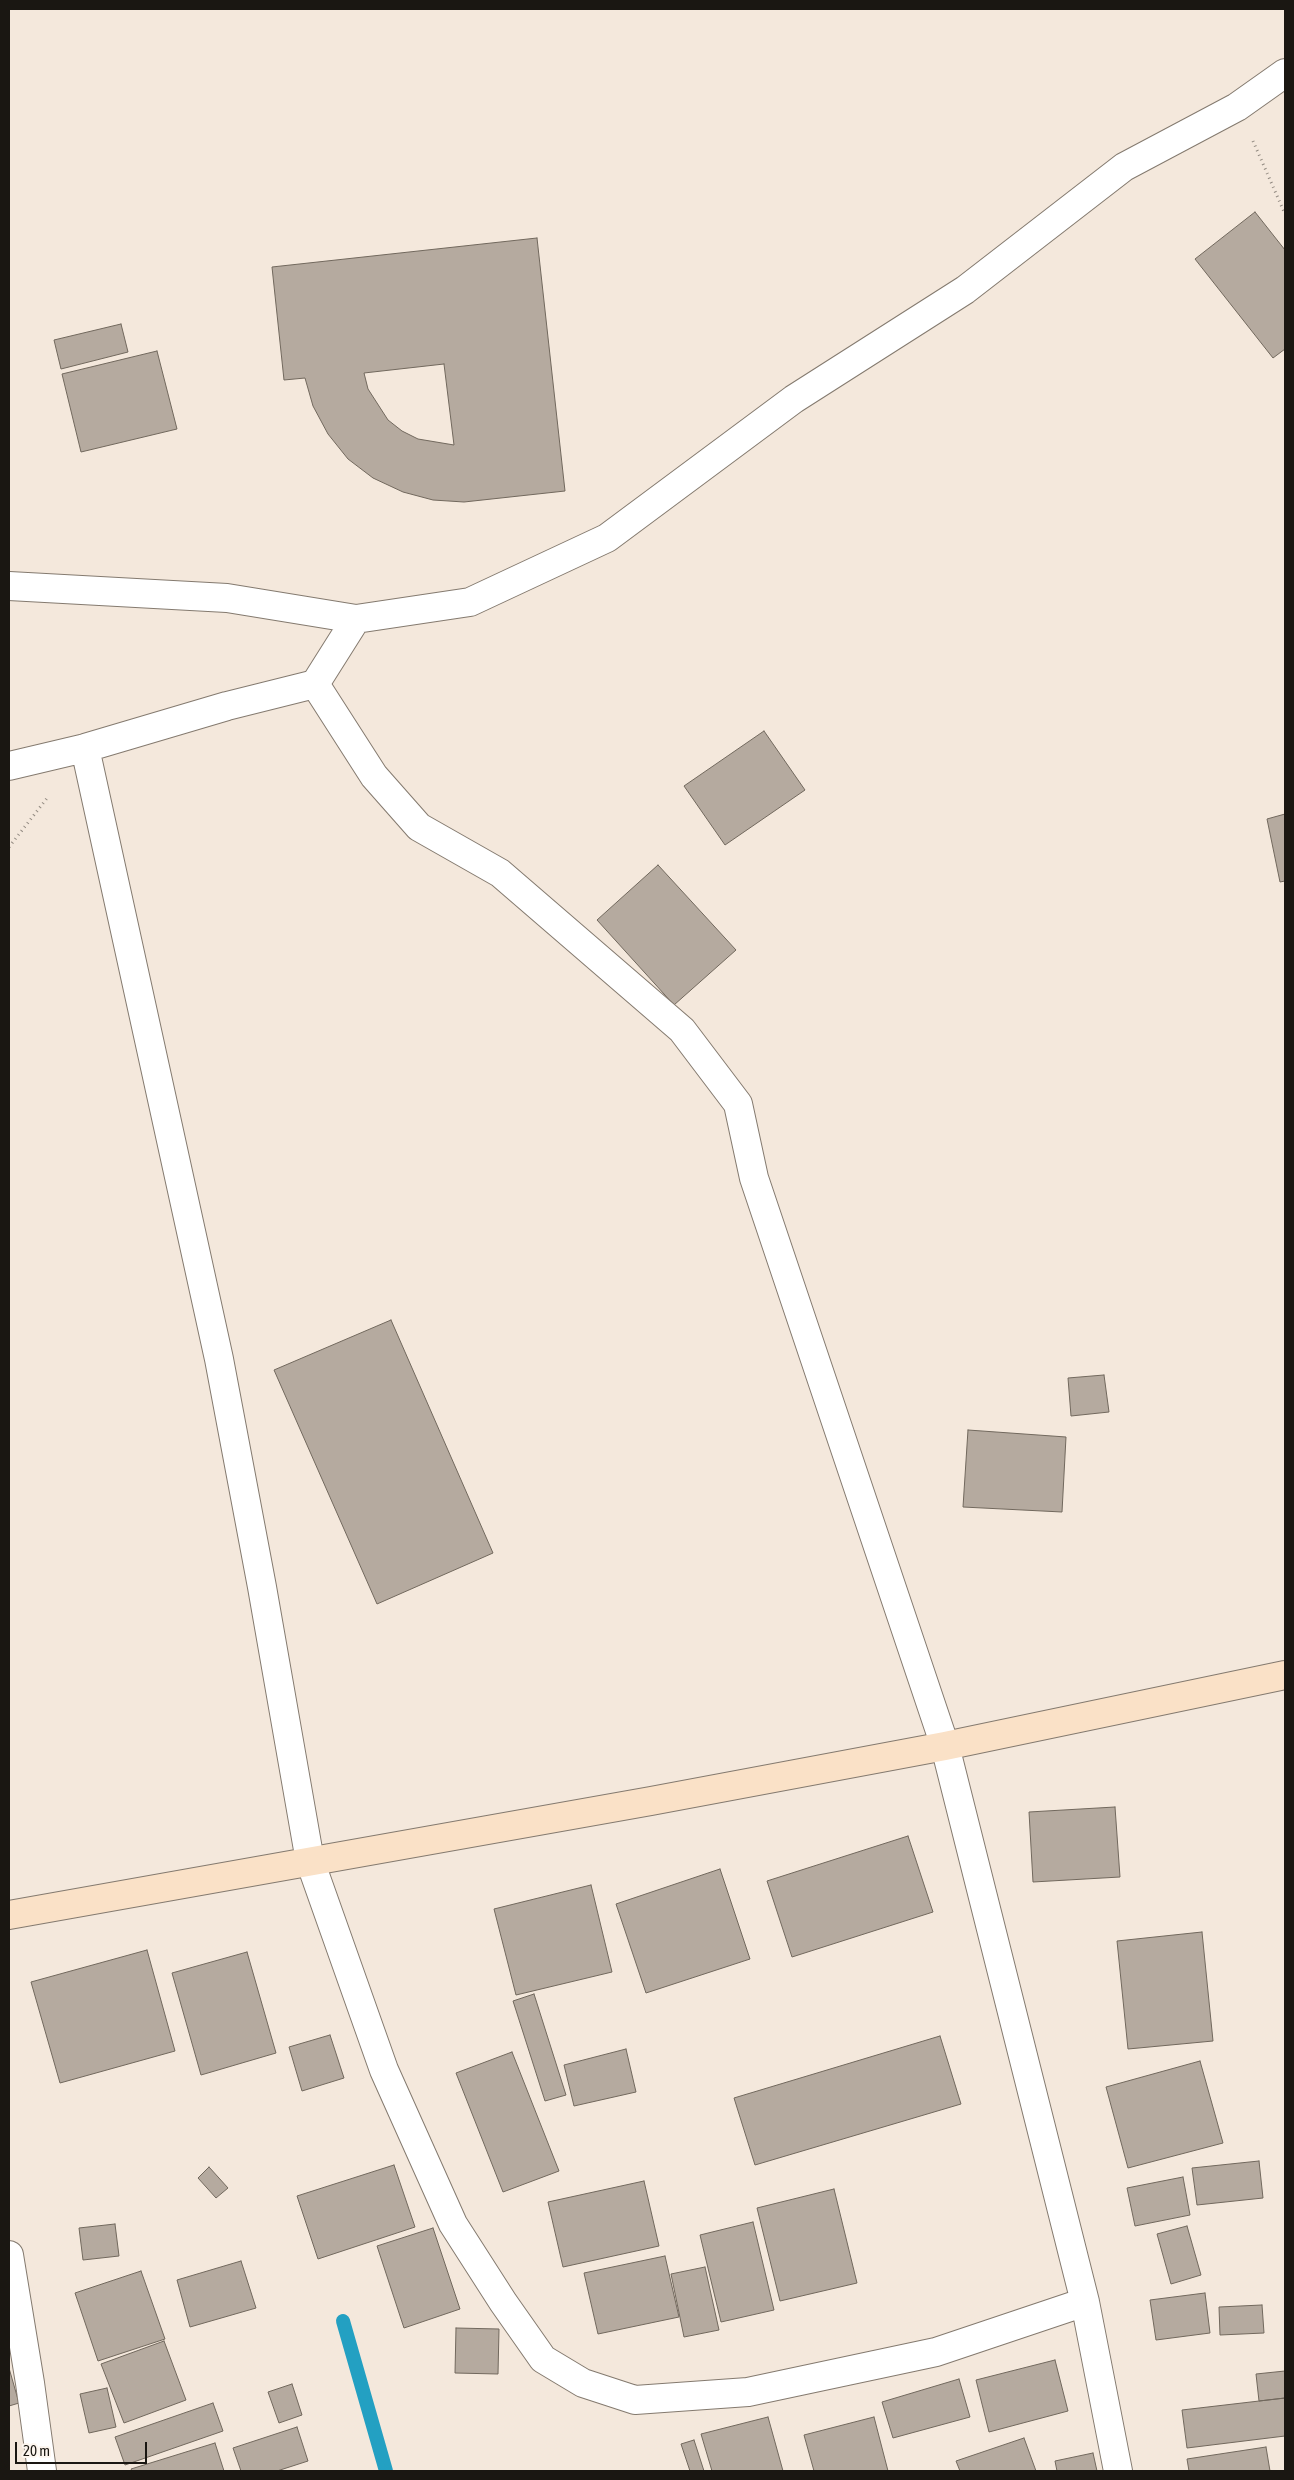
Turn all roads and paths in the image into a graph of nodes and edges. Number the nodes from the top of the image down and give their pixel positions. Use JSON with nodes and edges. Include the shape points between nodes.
{"nodes":[{"id":1,"x":1285,"y":73,"type":"edge"},
{"id":2,"x":1237,"y":106,"type":"junction"},
{"id":3,"x":1285,"y":214,"type":"edge"},
{"id":4,"x":9,"y":586,"type":"edge"},
{"id":5,"x":356,"y":619,"type":"junction"},
{"id":6,"x":315,"y":684,"type":"junction"},
{"id":7,"x":85,"y":748,"type":"junction"},
{"id":8,"x":9,"y":766,"type":"edge"},
{"id":9,"x":1285,"y":1675,"type":"edge"},
{"id":10,"x":945,"y":1746,"type":"junction"},
{"id":11,"x":310,"y":1861,"type":"junction"},
{"id":12,"x":9,"y":1915,"type":"edge"},
{"id":13,"x":9,"y":2254,"type":"edge"},
{"id":14,"x":1085,"y":2302,"type":"junction"},
{"id":15,"x":42,"y":2471,"type":"edge"},
{"id":16,"x":1118,"y":2471,"type":"edge"}],
"edges":[{"from":1,"to":2,"type":"street"},
{"from":2,"to":3,"type":"path"},
{"from":2,"to":5,"type":"street","via":[[1124,167],[965,290],[794,399],[607,538],[470,602]]},
{"from":4,"to":5,"type":"street","via":[[227,598]]},
{"from":5,"to":6,"type":"street"},
{"from":6,"to":7,"type":"street"},
{"from":6,"to":10,"type":"street","via":[[374,776],[419,826],[500,873],[682,1030],[738,1104],[754,1178]]},
{"from":7,"to":8,"type":"street"},
{"from":7,"to":11,"type":"street","via":[[219,1359]]},
{"from":9,"to":10,"type":"street"},
{"from":10,"to":11,"type":"street"},
{"from":10,"to":14,"type":"street"},
{"from":11,"to":12,"type":"street"},
{"from":11,"to":14,"type":"street","via":[[384,2070],[453,2224],[543,2359],[583,2383],[635,2400],[748,2392],[936,2352]]},
{"from":13,"to":15,"type":"street"},
{"from":14,"to":16,"type":"street"}]}
